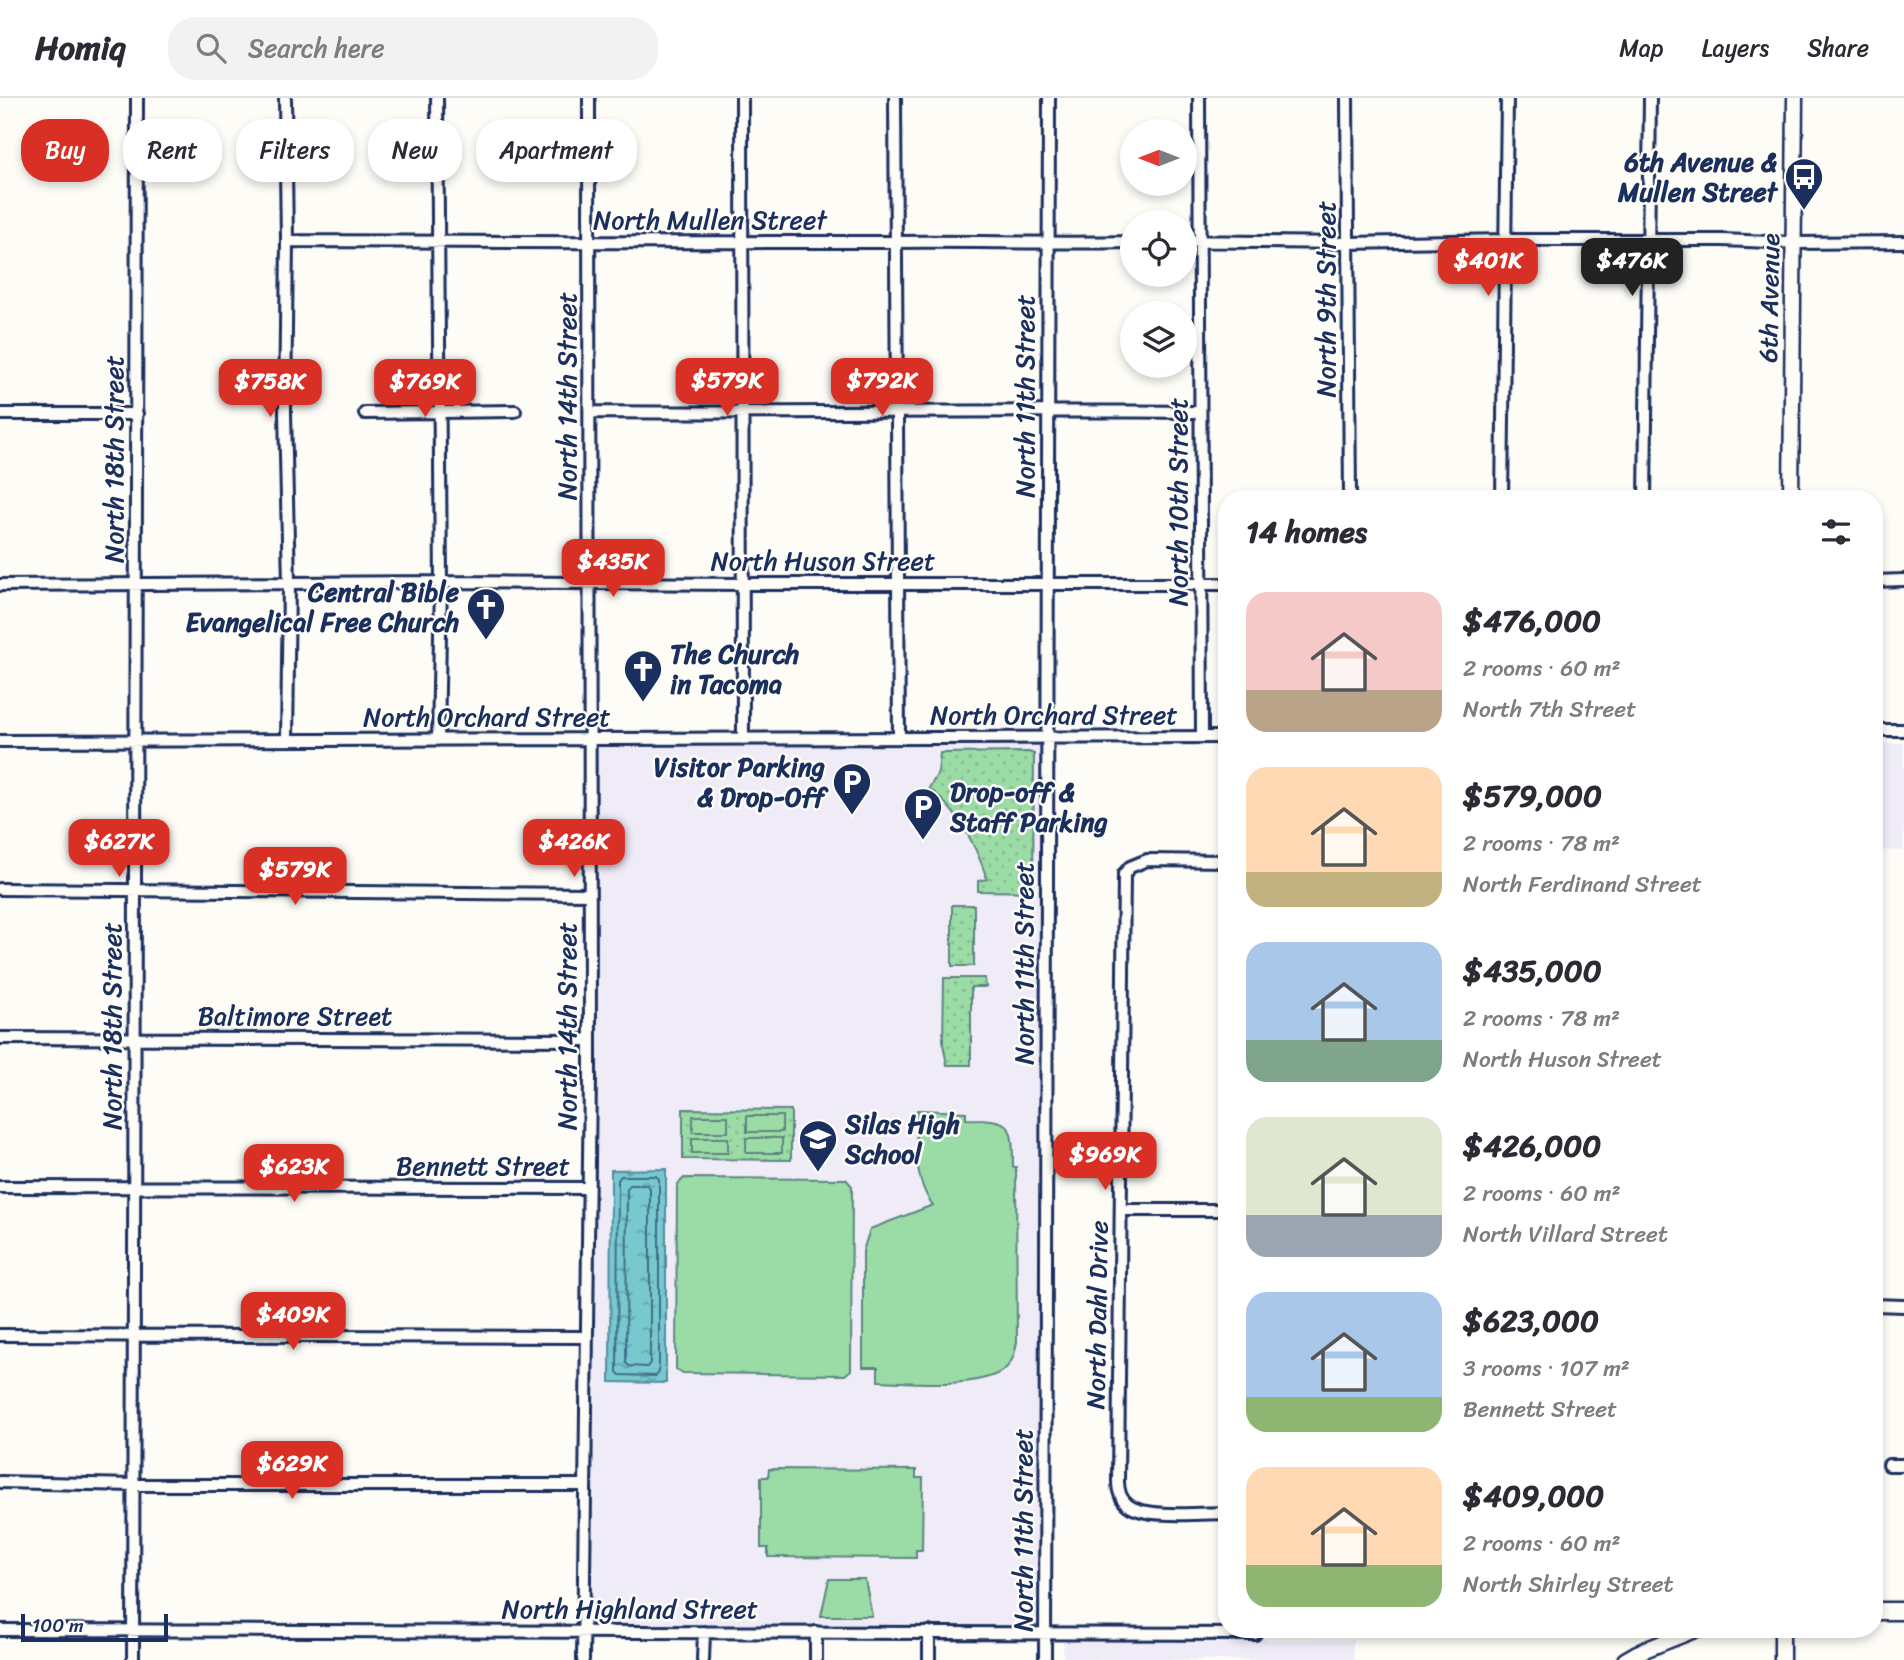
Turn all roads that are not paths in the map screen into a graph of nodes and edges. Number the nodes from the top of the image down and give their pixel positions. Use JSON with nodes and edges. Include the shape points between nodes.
{"nodes":[{"id":1,"x":137,"y":98,"type":"edge"},
{"id":2,"x":285,"y":98,"type":"edge"},
{"id":3,"x":437,"y":98,"type":"edge"},
{"id":4,"x":589,"y":98,"type":"edge"},
{"id":5,"x":742,"y":98,"type":"edge"},
{"id":6,"x":895,"y":98,"type":"edge"},
{"id":7,"x":1049,"y":98,"type":"edge"},
{"id":8,"x":1199,"y":98,"type":"edge"},
{"id":9,"x":1347,"y":98,"type":"edge"},
{"id":10,"x":1507,"y":98,"type":"edge"},
{"id":11,"x":1650,"y":98,"type":"edge"},
{"id":12,"x":1795,"y":98,"type":"edge"},
{"id":13,"x":1505,"y":240,"type":"junction"},
{"id":14,"x":1648,"y":240,"type":"junction"},
{"id":15,"x":287,"y":241,"type":"junction"},
{"id":16,"x":1200,"y":241,"type":"junction"},
{"id":17,"x":895,"y":242,"type":"junction"},
{"id":18,"x":1120,"y":242,"type":"edge"},
{"id":19,"x":1904,"y":242,"type":"edge"},
{"id":20,"x":438,"y":243,"type":"junction"},
{"id":21,"x":589,"y":243,"type":"junction"},
{"id":22,"x":742,"y":243,"type":"junction"},
{"id":23,"x":1348,"y":243,"type":"junction"},
{"id":24,"x":1794,"y":243,"type":"junction"},
{"id":25,"x":1047,"y":244,"type":"junction"},
{"id":26,"x":1048,"y":410,"type":"junction"},
{"id":27,"x":440,"y":411,"type":"junction"},
{"id":28,"x":515,"y":411,"type":"dead end"},
{"id":29,"x":898,"y":411,"type":"junction"},
{"id":30,"x":590,"y":412,"type":"junction"},
{"id":31,"x":1200,"y":412,"type":"junction"},
{"id":32,"x":285,"y":413,"type":"junction"},
{"id":33,"x":365,"y":413,"type":"dead end"},
{"id":34,"x":742,"y":413,"type":"junction"},
{"id":35,"x":0,"y":414,"type":"edge"},
{"id":36,"x":136,"y":414,"type":"junction"},
{"id":37,"x":272,"y":414,"type":"dead end"},
{"id":38,"x":1350,"y":490,"type":"edge"},
{"id":39,"x":1502,"y":490,"type":"edge"},
{"id":40,"x":1645,"y":490,"type":"edge"},
{"id":41,"x":1791,"y":490,"type":"edge"},
{"id":42,"x":1904,"y":580,"type":"edge"},
{"id":43,"x":1883,"y":581,"type":"edge"},
{"id":44,"x":441,"y":582,"type":"junction"},
{"id":45,"x":289,"y":583,"type":"junction"},
{"id":46,"x":591,"y":583,"type":"junction"},
{"id":47,"x":896,"y":583,"type":"junction"},
{"id":48,"x":1047,"y":583,"type":"junction"},
{"id":49,"x":743,"y":584,"type":"junction"},
{"id":50,"x":1200,"y":584,"type":"junction"},
{"id":51,"x":1218,"y":584,"type":"edge"},
{"id":52,"x":0,"y":585,"type":"edge"},
{"id":53,"x":136,"y":585,"type":"junction"},
{"id":54,"x":1883,"y":730,"type":"edge"},
{"id":55,"x":1904,"y":730,"type":"edge"},
{"id":56,"x":1202,"y":737,"type":"junction"},
{"id":57,"x":1218,"y":737,"type":"edge"},
{"id":58,"x":743,"y":738,"type":"junction"},
{"id":59,"x":898,"y":738,"type":"junction"},
{"id":60,"x":1048,"y":738,"type":"junction"},
{"id":61,"x":590,"y":739,"type":"junction"},
{"id":62,"x":136,"y":740,"type":"junction"},
{"id":63,"x":287,"y":740,"type":"junction"},
{"id":64,"x":438,"y":740,"type":"junction"},
{"id":65,"x":0,"y":741,"type":"edge"},
{"id":66,"x":1218,"y":861,"type":"edge"},
{"id":67,"x":135,"y":889,"type":"junction"},
{"id":68,"x":0,"y":890,"type":"edge"},
{"id":69,"x":590,"y":894,"type":"junction"},
{"id":70,"x":0,"y":1038,"type":"edge"},
{"id":71,"x":135,"y":1038,"type":"junction"},
{"id":72,"x":590,"y":1040,"type":"junction"},
{"id":73,"x":0,"y":1187,"type":"edge"},
{"id":74,"x":588,"y":1188,"type":"junction"},
{"id":75,"x":134,"y":1189,"type":"junction"},
{"id":76,"x":1121,"y":1210,"type":"junction"},
{"id":77,"x":1218,"y":1210,"type":"edge"},
{"id":78,"x":1883,"y":1306,"type":"edge"},
{"id":79,"x":1904,"y":1306,"type":"edge"},
{"id":80,"x":0,"y":1335,"type":"edge"},
{"id":81,"x":134,"y":1335,"type":"junction"},
{"id":82,"x":587,"y":1337,"type":"junction"},
{"id":83,"x":1889,"y":1465,"type":"dead end"},
{"id":84,"x":1904,"y":1465,"type":"edge"},
{"id":85,"x":0,"y":1482,"type":"edge"},
{"id":86,"x":134,"y":1485,"type":"junction"},
{"id":87,"x":584,"y":1485,"type":"junction"},
{"id":88,"x":1218,"y":1513,"type":"edge"},
{"id":89,"x":1883,"y":1611,"type":"edge"},
{"id":90,"x":1904,"y":1611,"type":"edge"},
{"id":91,"x":0,"y":1630,"type":"edge"},
{"id":92,"x":133,"y":1632,"type":"junction"},
{"id":93,"x":583,"y":1632,"type":"junction"},
{"id":94,"x":704,"y":1632,"type":"junction"},
{"id":95,"x":816,"y":1632,"type":"junction"},
{"id":96,"x":929,"y":1632,"type":"junction"},
{"id":97,"x":1046,"y":1632,"type":"junction"},
{"id":98,"x":1218,"y":1634,"type":"edge"},
{"id":99,"x":1674,"y":1638,"type":"edge"},
{"id":100,"x":1782,"y":1638,"type":"edge"},
{"id":101,"x":133,"y":1660,"type":"edge"},
{"id":102,"x":583,"y":1660,"type":"edge"},
{"id":103,"x":704,"y":1660,"type":"edge"},
{"id":104,"x":816,"y":1660,"type":"edge"},
{"id":105,"x":929,"y":1660,"type":"edge"},
{"id":106,"x":1045,"y":1660,"type":"edge"},
{"id":107,"x":1625,"y":1660,"type":"edge"},
{"id":108,"x":1782,"y":1660,"type":"edge"}],
"edges":[{"from":1,"to":36,"type":"street","name":"North 18th Street"},
{"from":2,"to":15,"type":"street"},
{"from":3,"to":20,"type":"street"},
{"from":4,"to":21,"type":"street","name":"North 14th Street"},
{"from":5,"to":22,"type":"street"},
{"from":6,"to":17,"type":"street"},
{"from":7,"to":25,"type":"street","name":"North 11th Street"},
{"from":8,"to":16,"type":"street","name":"North 10th Street"},
{"from":9,"to":23,"type":"street","name":"North 9th Street"},
{"from":10,"to":13,"type":"street"},
{"from":11,"to":14,"type":"street"},
{"from":12,"to":24,"type":"main road","name":"6th Avenue"},
{"from":13,"to":14,"type":"street"},
{"from":13,"to":23,"type":"street"},
{"from":13,"to":39,"type":"street"},
{"from":14,"to":24,"type":"street"},
{"from":14,"to":40,"type":"street"},
{"from":15,"to":20,"type":"street","name":"North Mullen Street"},
{"from":15,"to":32,"type":"street"},
{"from":16,"to":23,"type":"street"},
{"from":16,"to":31,"type":"street","name":"North 10th Street"},
{"from":17,"to":22,"type":"street","name":"North Mullen Street"},
{"from":17,"to":25,"type":"street","name":"North Mullen Street"},
{"from":17,"to":29,"type":"street"},
{"from":18,"to":25,"type":"street","name":"North Mullen Street"},
{"from":19,"to":24,"type":"street"},
{"from":20,"to":21,"type":"street","name":"North Mullen Street"},
{"from":20,"to":27,"type":"street"},
{"from":21,"to":22,"type":"street","name":"North Mullen Street"},
{"from":21,"to":30,"type":"street","name":"North 14th Street"},
{"from":22,"to":34,"type":"street"},
{"from":23,"to":38,"type":"street","name":"North 9th Street"},
{"from":24,"to":41,"type":"main road","name":"6th Avenue"},
{"from":25,"to":26,"type":"street","name":"North 11th Street"},
{"from":26,"to":29,"type":"street"},
{"from":26,"to":31,"type":"street"},
{"from":26,"to":48,"type":"street","name":"North 11th Street"},
{"from":27,"to":28,"type":"street"},
{"from":27,"to":33,"type":"street"},
{"from":27,"to":44,"type":"street"},
{"from":29,"to":34,"type":"street"},
{"from":29,"to":47,"type":"street"},
{"from":30,"to":34,"type":"street"},
{"from":30,"to":46,"type":"street","name":"North 14th Street"},
{"from":31,"to":50,"type":"street","name":"North 10th Street"},
{"from":32,"to":37,"type":"street"},
{"from":32,"to":45,"type":"street"},
{"from":34,"to":49,"type":"street"},
{"from":35,"to":36,"type":"street"},
{"from":36,"to":53,"type":"street","name":"North 18th Street"},
{"from":42,"to":43,"type":"street"},
{"from":44,"to":45,"type":"street","name":"North Huson Street"},
{"from":44,"to":46,"type":"street","name":"North Huson Street"},
{"from":44,"to":64,"type":"street"},
{"from":45,"to":53,"type":"street","name":"North Huson Street"},
{"from":45,"to":63,"type":"street"},
{"from":46,"to":49,"type":"street","name":"North Huson Street"},
{"from":46,"to":61,"type":"street","name":"North 14th Street"},
{"from":47,"to":48,"type":"street","name":"North Huson Street"},
{"from":47,"to":49,"type":"street","name":"North Huson Street"},
{"from":47,"to":59,"type":"street"},
{"from":48,"to":50,"type":"street","name":"North Huson Street"},
{"from":48,"to":60,"type":"street","name":"North 11th Street"},
{"from":49,"to":58,"type":"street"},
{"from":50,"to":51,"type":"street","name":"North Huson Street"},
{"from":50,"to":56,"type":"street","name":"North 10th Street"},
{"from":52,"to":53,"type":"street","name":"North Huson Street"},
{"from":53,"to":62,"type":"street","name":"North 18th Street"},
{"from":54,"to":55,"type":"street"},
{"from":56,"to":57,"type":"street","name":"North Orchard Street"},
{"from":56,"to":60,"type":"street","name":"North Orchard Street"},
{"from":58,"to":59,"type":"street","name":"North Orchard Street"},
{"from":58,"to":61,"type":"street","name":"North Orchard Street"},
{"from":59,"to":60,"type":"street","name":"North Orchard Street"},
{"from":60,"to":97,"type":"street","name":"North 11th Street"},
{"from":61,"to":64,"type":"street","name":"North Orchard Street"},
{"from":61,"to":69,"type":"street","name":"North 14th Street"},
{"from":62,"to":63,"type":"street","name":"North Orchard Street"},
{"from":62,"to":65,"type":"street","name":"North Orchard Street"},
{"from":62,"to":67,"type":"street","name":"North 18th Street"},
{"from":63,"to":64,"type":"street","name":"North Orchard Street"},
{"from":66,"to":76,"type":"street","name":"North Dahl Drive","via":[[1147,860],[1124,874]]},
{"from":67,"to":68,"type":"street"},
{"from":67,"to":69,"type":"street"},
{"from":67,"to":71,"type":"street","name":"North 18th Street"},
{"from":69,"to":72,"type":"street","name":"North 14th Street"},
{"from":70,"to":71,"type":"street","name":"Baltimore Street"},
{"from":71,"to":72,"type":"street","name":"Baltimore Street"},
{"from":71,"to":75,"type":"street","name":"North 18th Street"},
{"from":72,"to":74,"type":"street","name":"North 14th Street"},
{"from":73,"to":75,"type":"street","name":"Bennett Street"},
{"from":74,"to":75,"type":"street","name":"Bennett Street"},
{"from":74,"to":82,"type":"street","name":"North 14th Street"},
{"from":75,"to":81,"type":"street","name":"North 18th Street"},
{"from":76,"to":77,"type":"street"},
{"from":76,"to":88,"type":"street","name":"North Dahl Drive","via":[[1118,1490],[1126,1504],[1153,1513]]},
{"from":78,"to":79,"type":"street"},
{"from":80,"to":81,"type":"street"},
{"from":81,"to":82,"type":"street"},
{"from":81,"to":86,"type":"street","name":"North 18th Street"},
{"from":82,"to":87,"type":"street","name":"North 14th Street"},
{"from":83,"to":84,"type":"street"},
{"from":85,"to":86,"type":"street"},
{"from":86,"to":87,"type":"street"},
{"from":86,"to":92,"type":"street","name":"North 18th Street"},
{"from":87,"to":93,"type":"street","name":"North 14th Street"},
{"from":89,"to":90,"type":"highway"},
{"from":91,"to":92,"type":"street","name":"North Highland Street"},
{"from":92,"to":93,"type":"street","name":"North Highland Street"},
{"from":92,"to":101,"type":"street","name":"North 18th Street"},
{"from":93,"to":94,"type":"street","name":"North Highland Street"},
{"from":93,"to":102,"type":"street","name":"North 14th Street"},
{"from":94,"to":95,"type":"street","name":"North Highland Street"},
{"from":94,"to":103,"type":"street"},
{"from":95,"to":96,"type":"street","name":"North Highland Street"},
{"from":95,"to":104,"type":"street"},
{"from":96,"to":97,"type":"street","name":"North Highland Street"},
{"from":96,"to":105,"type":"street"},
{"from":97,"to":98,"type":"street","name":"North Highland Street"},
{"from":97,"to":106,"type":"street","name":"North 11th Street"},
{"from":99,"to":107,"type":"main road"},
{"from":100,"to":108,"type":"main road"}]}
